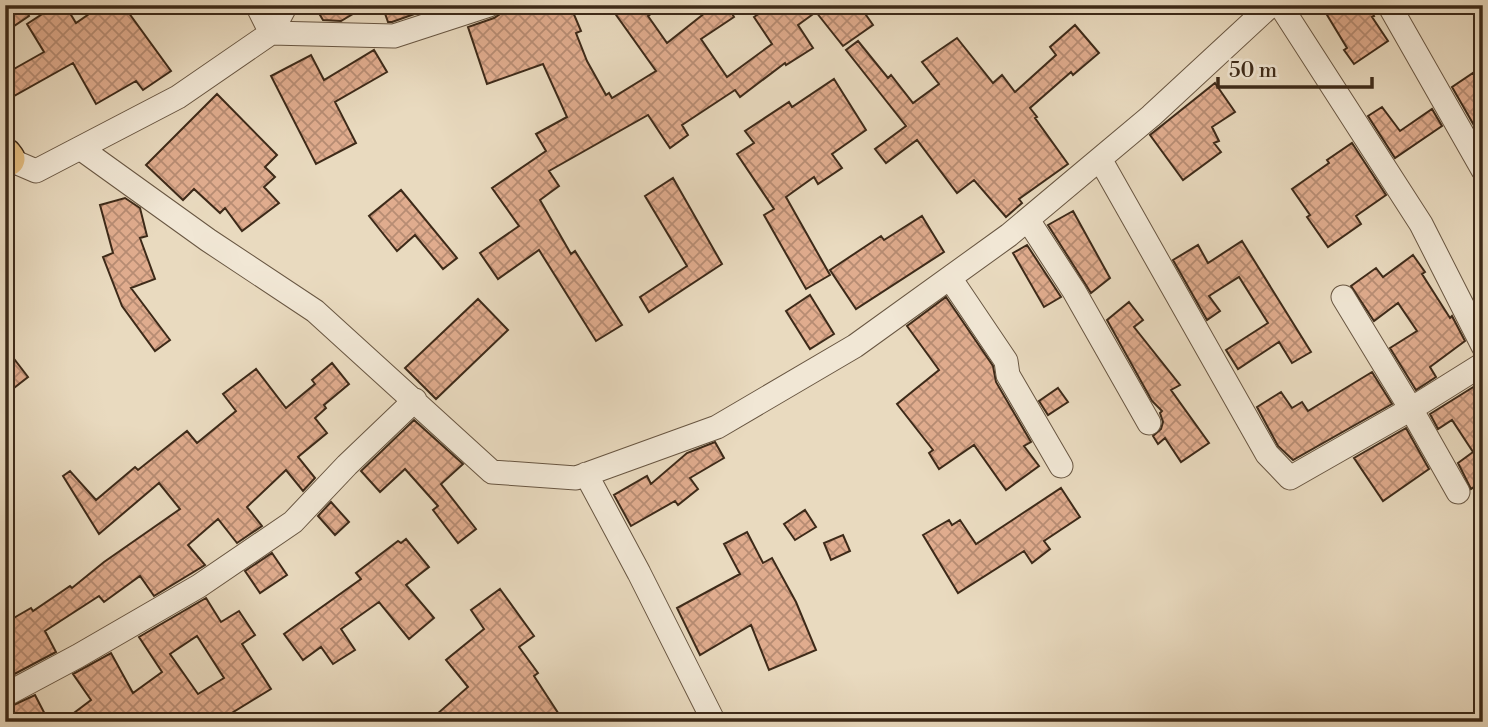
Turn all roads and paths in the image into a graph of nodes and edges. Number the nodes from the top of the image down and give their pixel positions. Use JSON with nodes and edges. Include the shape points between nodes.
{"nodes":[{"id":1,"x":257,"y":5,"type":"edge"},
{"id":2,"x":286,"y":5,"type":"edge"},
{"id":3,"x":489,"y":5,"type":"edge"},
{"id":4,"x":1271,"y":5,"type":"edge"},
{"id":5,"x":1280,"y":5,"type":"edge"},
{"id":6,"x":1389,"y":5,"type":"edge"},
{"id":7,"x":271,"y":33,"type":"junction"},
{"id":8,"x":80,"y":148,"type":"junction"},
{"id":9,"x":6,"y":158,"type":"edge"},
{"id":10,"x":1100,"y":159,"type":"junction"},
{"id":11,"x":1483,"y":170,"type":"edge"},
{"id":12,"x":1028,"y":220,"type":"junction"},
{"id":13,"x":950,"y":278,"type":"junction"},
{"id":14,"x":1343,"y":297,"type":"dead end"},
{"id":15,"x":1483,"y":346,"type":"edge"},
{"id":16,"x":1483,"y":364,"type":"edge"},
{"id":17,"x":415,"y":400,"type":"junction"},
{"id":18,"x":1411,"y":409,"type":"junction"},
{"id":19,"x":1149,"y":422,"type":"dead end"},
{"id":20,"x":1061,"y":466,"type":"dead end"},
{"id":21,"x":586,"y":474,"type":"junction"},
{"id":22,"x":1458,"y":492,"type":"dead end"},
{"id":23,"x":5,"y":695,"type":"edge"},
{"id":24,"x":715,"y":722,"type":"edge"}],
"edges":[{"from":1,"to":7,"type":"street"},
{"from":2,"to":7,"type":"street"},
{"from":3,"to":7,"type":"street","via":[[394,36]]},
{"from":4,"to":10,"type":"street"},
{"from":5,"to":15,"type":"street","via":[[1421,224]]},
{"from":6,"to":11,"type":"street"},
{"from":7,"to":8,"type":"street","via":[[178,97]]},
{"from":8,"to":9,"type":"street","via":[[36,171]]},
{"from":8,"to":17,"type":"street","via":[[315,311]]},
{"from":10,"to":12,"type":"street"},
{"from":10,"to":18,"type":"street","via":[[1267,454],[1290,478]]},
{"from":12,"to":13,"type":"street"},
{"from":12,"to":19,"type":"street"},
{"from":13,"to":20,"type":"street","via":[[1006,361],[1008,376]]},
{"from":13,"to":21,"type":"street","via":[[856,346],[717,428]]},
{"from":14,"to":18,"type":"street"},
{"from":16,"to":18,"type":"street"},
{"from":17,"to":21,"type":"street","via":[[492,472],[576,478]]},
{"from":17,"to":23,"type":"street","via":[[293,522],[199,586]]},
{"from":18,"to":22,"type":"street"},
{"from":21,"to":24,"type":"street"}]}
